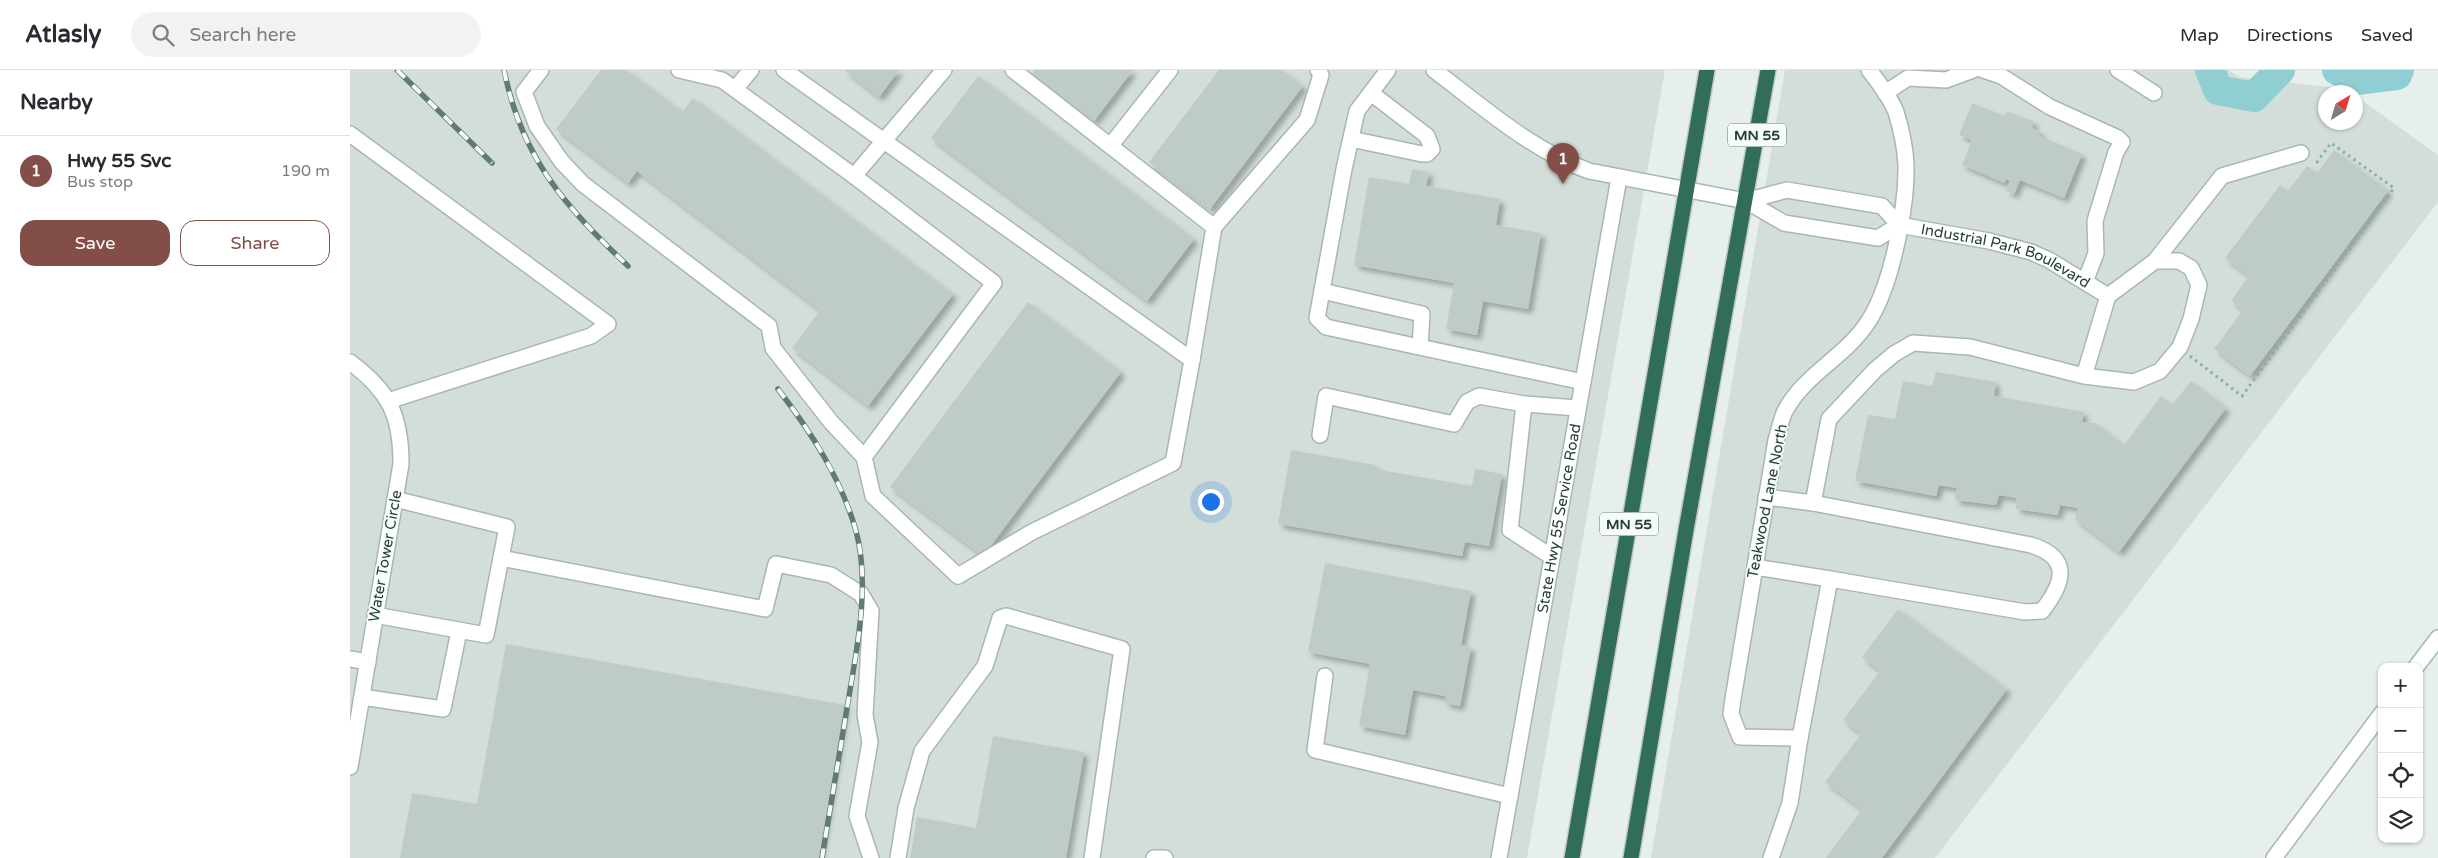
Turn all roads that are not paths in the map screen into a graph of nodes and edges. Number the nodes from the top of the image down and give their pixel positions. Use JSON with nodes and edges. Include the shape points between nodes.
{"nodes":[{"id":1,"x":541,"y":70,"type":"edge"},
{"id":2,"x":679,"y":70,"type":"edge"},
{"id":3,"x":751,"y":70,"type":"edge"},
{"id":4,"x":784,"y":70,"type":"edge"},
{"id":5,"x":944,"y":70,"type":"edge"},
{"id":6,"x":1013,"y":70,"type":"edge"},
{"id":7,"x":1170,"y":70,"type":"edge"},
{"id":8,"x":1318,"y":70,"type":"edge"},
{"id":9,"x":1388,"y":70,"type":"edge"},
{"id":10,"x":1434,"y":70,"type":"edge"},
{"id":11,"x":1707,"y":70,"type":"edge"},
{"id":12,"x":1768,"y":70,"type":"edge"},
{"id":13,"x":1869,"y":70,"type":"edge"},
{"id":14,"x":1973,"y":70,"type":"edge"},
{"id":15,"x":1983,"y":70,"type":"edge"},
{"id":16,"x":2118,"y":70,"type":"edge"},
{"id":17,"x":735,"y":89,"type":"junction"},
{"id":18,"x":1371,"y":93,"type":"junction"},
{"id":19,"x":1886,"y":93,"type":"junction"},
{"id":20,"x":2154,"y":93,"type":"dead end"},
{"id":21,"x":350,"y":134,"type":"edge"},
{"id":22,"x":1351,"y":139,"type":"junction"},
{"id":23,"x":884,"y":141,"type":"junction"},
{"id":24,"x":1111,"y":145,"type":"junction"},
{"id":25,"x":2301,"y":153,"type":"road end"},
{"id":26,"x":854,"y":176,"type":"junction"},
{"id":27,"x":1619,"y":178,"type":"junction"},
{"id":28,"x":1686,"y":190,"type":"junction"},
{"id":29,"x":1746,"y":201,"type":"junction"},
{"id":30,"x":1899,"y":225,"type":"junction"},
{"id":31,"x":1214,"y":227,"type":"junction"},
{"id":32,"x":2155,"y":261,"type":"junction"},
{"id":33,"x":2085,"y":282,"type":"junction"},
{"id":34,"x":1322,"y":291,"type":"junction"},
{"id":35,"x":2108,"y":296,"type":"junction"},
{"id":36,"x":1420,"y":347,"type":"junction"},
{"id":37,"x":1192,"y":360,"type":"junction"},
{"id":38,"x":350,"y":362,"type":"edge"},
{"id":39,"x":2084,"y":376,"type":"junction"},
{"id":40,"x":1583,"y":382,"type":"junction"},
{"id":41,"x":388,"y":401,"type":"junction"},
{"id":42,"x":1524,"y":404,"type":"junction"},
{"id":43,"x":1578,"y":408,"type":"junction"},
{"id":44,"x":1320,"y":435,"type":"dead end"},
{"id":45,"x":864,"y":458,"type":"junction"},
{"id":46,"x":1766,"y":497,"type":"junction"},
{"id":47,"x":395,"y":499,"type":"junction"},
{"id":48,"x":1813,"y":503,"type":"junction"},
{"id":49,"x":1552,"y":557,"type":"junction"},
{"id":50,"x":501,"y":558,"type":"junction"},
{"id":51,"x":1755,"y":567,"type":"junction"},
{"id":52,"x":1830,"y":579,"type":"junction"},
{"id":53,"x":375,"y":615,"type":"junction"},
{"id":54,"x":459,"y":631,"type":"junction"},
{"id":55,"x":2438,"y":638,"type":"edge"},
{"id":56,"x":350,"y":659,"type":"edge"},
{"id":57,"x":368,"y":662,"type":"junction"},
{"id":58,"x":2419,"y":663,"type":"edge"},
{"id":59,"x":1325,"y":676,"type":"dead end"},
{"id":60,"x":362,"y":697,"type":"junction"},
{"id":61,"x":2378,"y":718,"type":"edge"},
{"id":62,"x":1800,"y":738,"type":"junction"},
{"id":63,"x":352,"y":739,"type":"edge"},
{"id":64,"x":350,"y":767,"type":"edge"},
{"id":65,"x":1510,"y":796,"type":"junction"},
{"id":66,"x":870,"y":858,"type":"edge"},
{"id":67,"x":898,"y":858,"type":"edge"},
{"id":68,"x":1092,"y":858,"type":"edge"},
{"id":69,"x":1154,"y":858,"type":"edge"},
{"id":70,"x":1165,"y":858,"type":"edge"},
{"id":71,"x":1499,"y":858,"type":"edge"},
{"id":72,"x":1572,"y":858,"type":"edge"},
{"id":73,"x":1631,"y":858,"type":"edge"},
{"id":74,"x":1771,"y":858,"type":"edge"},
{"id":75,"x":2274,"y":858,"type":"edge"}],
"edges":[{"from":1,"to":45,"type":"street","via":[[524,92],[537,126],[562,162],[582,184],[768,326],[773,348]]},
{"from":2,"to":17,"type":"street","via":[[722,80]]},
{"from":3,"to":17,"type":"street"},
{"from":4,"to":23,"type":"street"},
{"from":5,"to":23,"type":"street"},
{"from":6,"to":24,"type":"street"},
{"from":7,"to":24,"type":"street"},
{"from":8,"to":31,"type":"street","via":[[1321,75],[1307,120]]},
{"from":9,"to":18,"type":"street"},
{"from":10,"to":27,"type":"street","name":"Industrial Park Boulevard","via":[[1551,154],[1589,171]]},
{"from":11,"to":28,"type":"highway","number":"MN 55"},
{"from":12,"to":29,"type":"highway","number":"MN 55"},
{"from":13,"to":19,"type":"street","name":"Teakwood Lane North"},
{"from":14,"to":19,"type":"street","via":[[1946,80],[1908,78]]},
{"from":15,"to":33,"type":"street","via":[[2001,76],[2050,107],[2122,142],[2095,222],[2096,252]]},
{"from":16,"to":20,"type":"street"},
{"from":17,"to":26,"type":"street"},
{"from":18,"to":22,"type":"street","via":[[1357,111]]},
{"from":18,"to":22,"type":"street","via":[[1427,136],[1432,148],[1422,154]]},
{"from":19,"to":30,"type":"street","name":"Teakwood Lane North","via":[[1895,110],[1905,158]]},
{"from":21,"to":41,"type":"street","via":[[608,324],[591,336]]},
{"from":22,"to":34,"type":"street"},
{"from":23,"to":26,"type":"street"},
{"from":23,"to":37,"type":"street"},
{"from":24,"to":31,"type":"street"},
{"from":25,"to":32,"type":"street","via":[[2222,176]]},
{"from":26,"to":45,"type":"street","via":[[994,283]]},
{"from":27,"to":28,"type":"street","name":"Industrial Park Boulevard"},
{"from":27,"to":40,"type":"street","name":"State Hwy 55 Service Road"},
{"from":28,"to":29,"type":"street","name":"Industrial Park Boulevard"},
{"from":28,"to":72,"type":"highway","number":"MN 55"},
{"from":29,"to":30,"type":"street","name":"Industrial Park Boulevard","via":[[1784,223],[1878,238]]},
{"from":29,"to":30,"type":"street","name":"Industrial Park Boulevard","via":[[1787,190],[1882,206]]},
{"from":29,"to":73,"type":"highway","number":"MN 55"},
{"from":30,"to":33,"type":"street","name":"Industrial Park Boulevard","via":[[1990,241],[2031,252]]},
{"from":30,"to":46,"type":"street","name":"Teakwood Lane North","via":[[1881,298],[1866,324],[1848,349],[1802,387],[1785,412],[1776,440]]},
{"from":31,"to":37,"type":"street"},
{"from":32,"to":35,"type":"street"},
{"from":32,"to":39,"type":"street","via":[[2179,261],[2191,268],[2199,285],[2180,347],[2160,371],[2134,382]]},
{"from":33,"to":35,"type":"street","name":"Industrial Park Boulevard"},
{"from":34,"to":36,"type":"street","via":[[1422,314]]},
{"from":34,"to":36,"type":"street","via":[[1317,318],[1326,327]]},
{"from":35,"to":39,"type":"street"},
{"from":36,"to":40,"type":"street"},
{"from":37,"to":45,"type":"street","via":[[1173,463],[1032,532],[958,576],[873,496]]},
{"from":38,"to":41,"type":"street","name":"Water Tower Circle","via":[[382,390]]},
{"from":39,"to":48,"type":"street","via":[[1970,346],[1912,343],[1875,370],[1829,419]]},
{"from":40,"to":43,"type":"street","name":"State Hwy 55 Service Road"},
{"from":41,"to":47,"type":"street","name":"Water Tower Circle","via":[[395,413],[401,437],[401,464]]},
{"from":42,"to":43,"type":"street"},
{"from":42,"to":44,"type":"street","via":[[1479,396],[1467,402],[1454,424],[1326,396]]},
{"from":42,"to":49,"type":"street","via":[[1510,530]]},
{"from":43,"to":49,"type":"street","name":"State Hwy 55 Service Road"},
{"from":46,"to":48,"type":"street"},
{"from":46,"to":51,"type":"street","name":"Teakwood Lane North"},
{"from":47,"to":50,"type":"street","via":[[507,528]]},
{"from":47,"to":53,"type":"street","name":"Water Tower Circle"},
{"from":48,"to":52,"type":"street","via":[[2031,545],[2047,550],[2059,562],[2061,579],[2042,612],[2025,612]]},
{"from":49,"to":65,"type":"street","name":"State Hwy 55 Service Road"},
{"from":50,"to":54,"type":"street","via":[[486,636]]},
{"from":50,"to":66,"type":"street","via":[[765,609],[776,564],[831,575],[861,594],[871,611],[865,715],[870,742],[857,816]]},
{"from":51,"to":52,"type":"street"},
{"from":51,"to":62,"type":"street","name":"Teakwood Lane North","via":[[1731,714],[1740,737]]},
{"from":52,"to":62,"type":"street"},
{"from":53,"to":54,"type":"street"},
{"from":53,"to":57,"type":"street","name":"Water Tower Circle"},
{"from":54,"to":60,"type":"street","via":[[443,709]]},
{"from":55,"to":58,"type":"street"},
{"from":56,"to":57,"type":"street"},
{"from":57,"to":60,"type":"street","name":"Water Tower Circle"},
{"from":59,"to":65,"type":"street","via":[[1315,750]]},
{"from":60,"to":63,"type":"street","name":"Water Tower Circle"},
{"from":61,"to":75,"type":"street"},
{"from":62,"to":74,"type":"street","via":[[1790,803]]},
{"from":63,"to":64,"type":"street","name":"Water Tower Circle"},
{"from":65,"to":71,"type":"street","name":"State Hwy 55 Service Road"},
{"from":67,"to":68,"type":"street","via":[[906,808],[922,751],[985,666],[1000,618],[1006,616],[1122,649]]},
{"from":69,"to":70,"type":"street"}]}
